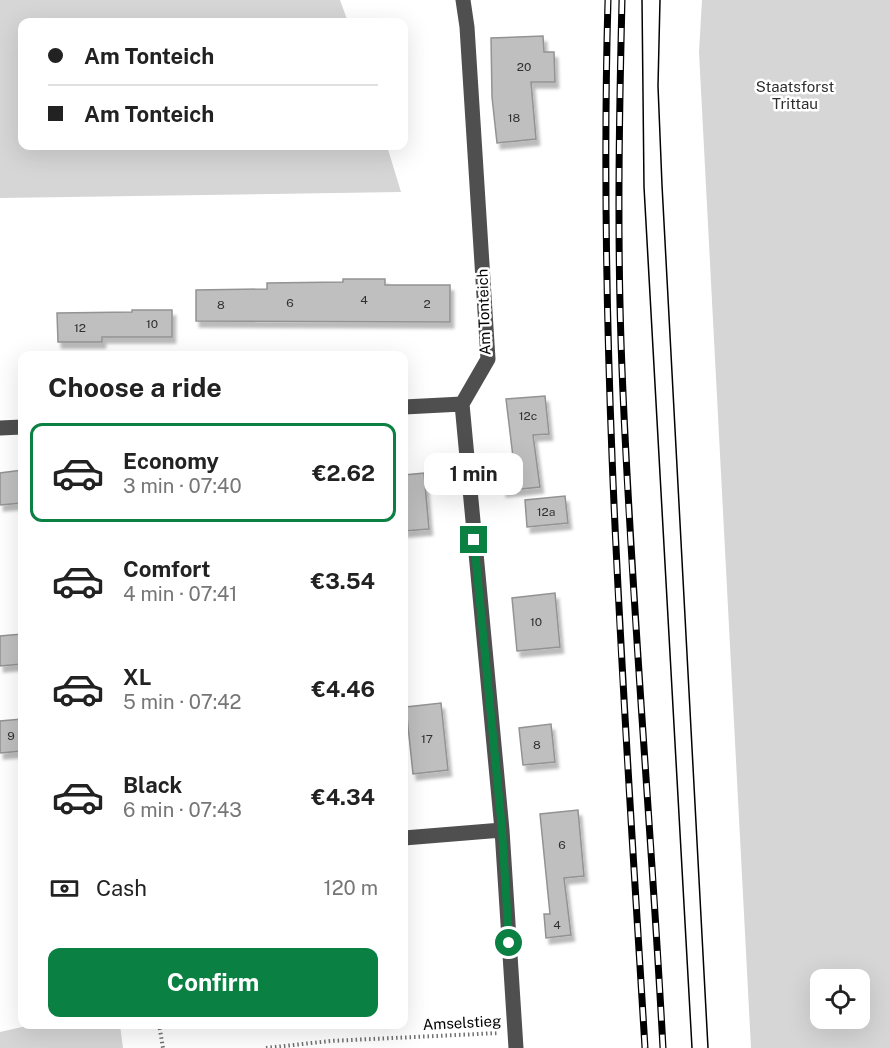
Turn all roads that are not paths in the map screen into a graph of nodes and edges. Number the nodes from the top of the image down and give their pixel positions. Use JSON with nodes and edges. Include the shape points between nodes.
{"nodes":[{"id":1,"x":463,"y":0,"type":"edge"},
{"id":2,"x":462,"y":404,"type":"junction"},
{"id":3,"x":408,"y":407,"type":"edge"},
{"id":4,"x":18,"y":427,"type":"edge"},
{"id":5,"x":0,"y":428,"type":"edge"},
{"id":6,"x":502,"y":830,"type":"junction"},
{"id":7,"x":408,"y":838,"type":"edge"},
{"id":8,"x":516,"y":1040,"type":"edge"}],
"edges":[{"from":1,"to":2,"type":"street","name":"Am Tonteich","via":[[488,359]]},
{"from":2,"to":3,"type":"street"},
{"from":2,"to":6,"type":"street"},
{"from":4,"to":5,"type":"street"},
{"from":6,"to":7,"type":"street"},
{"from":6,"to":8,"type":"street"}]}
